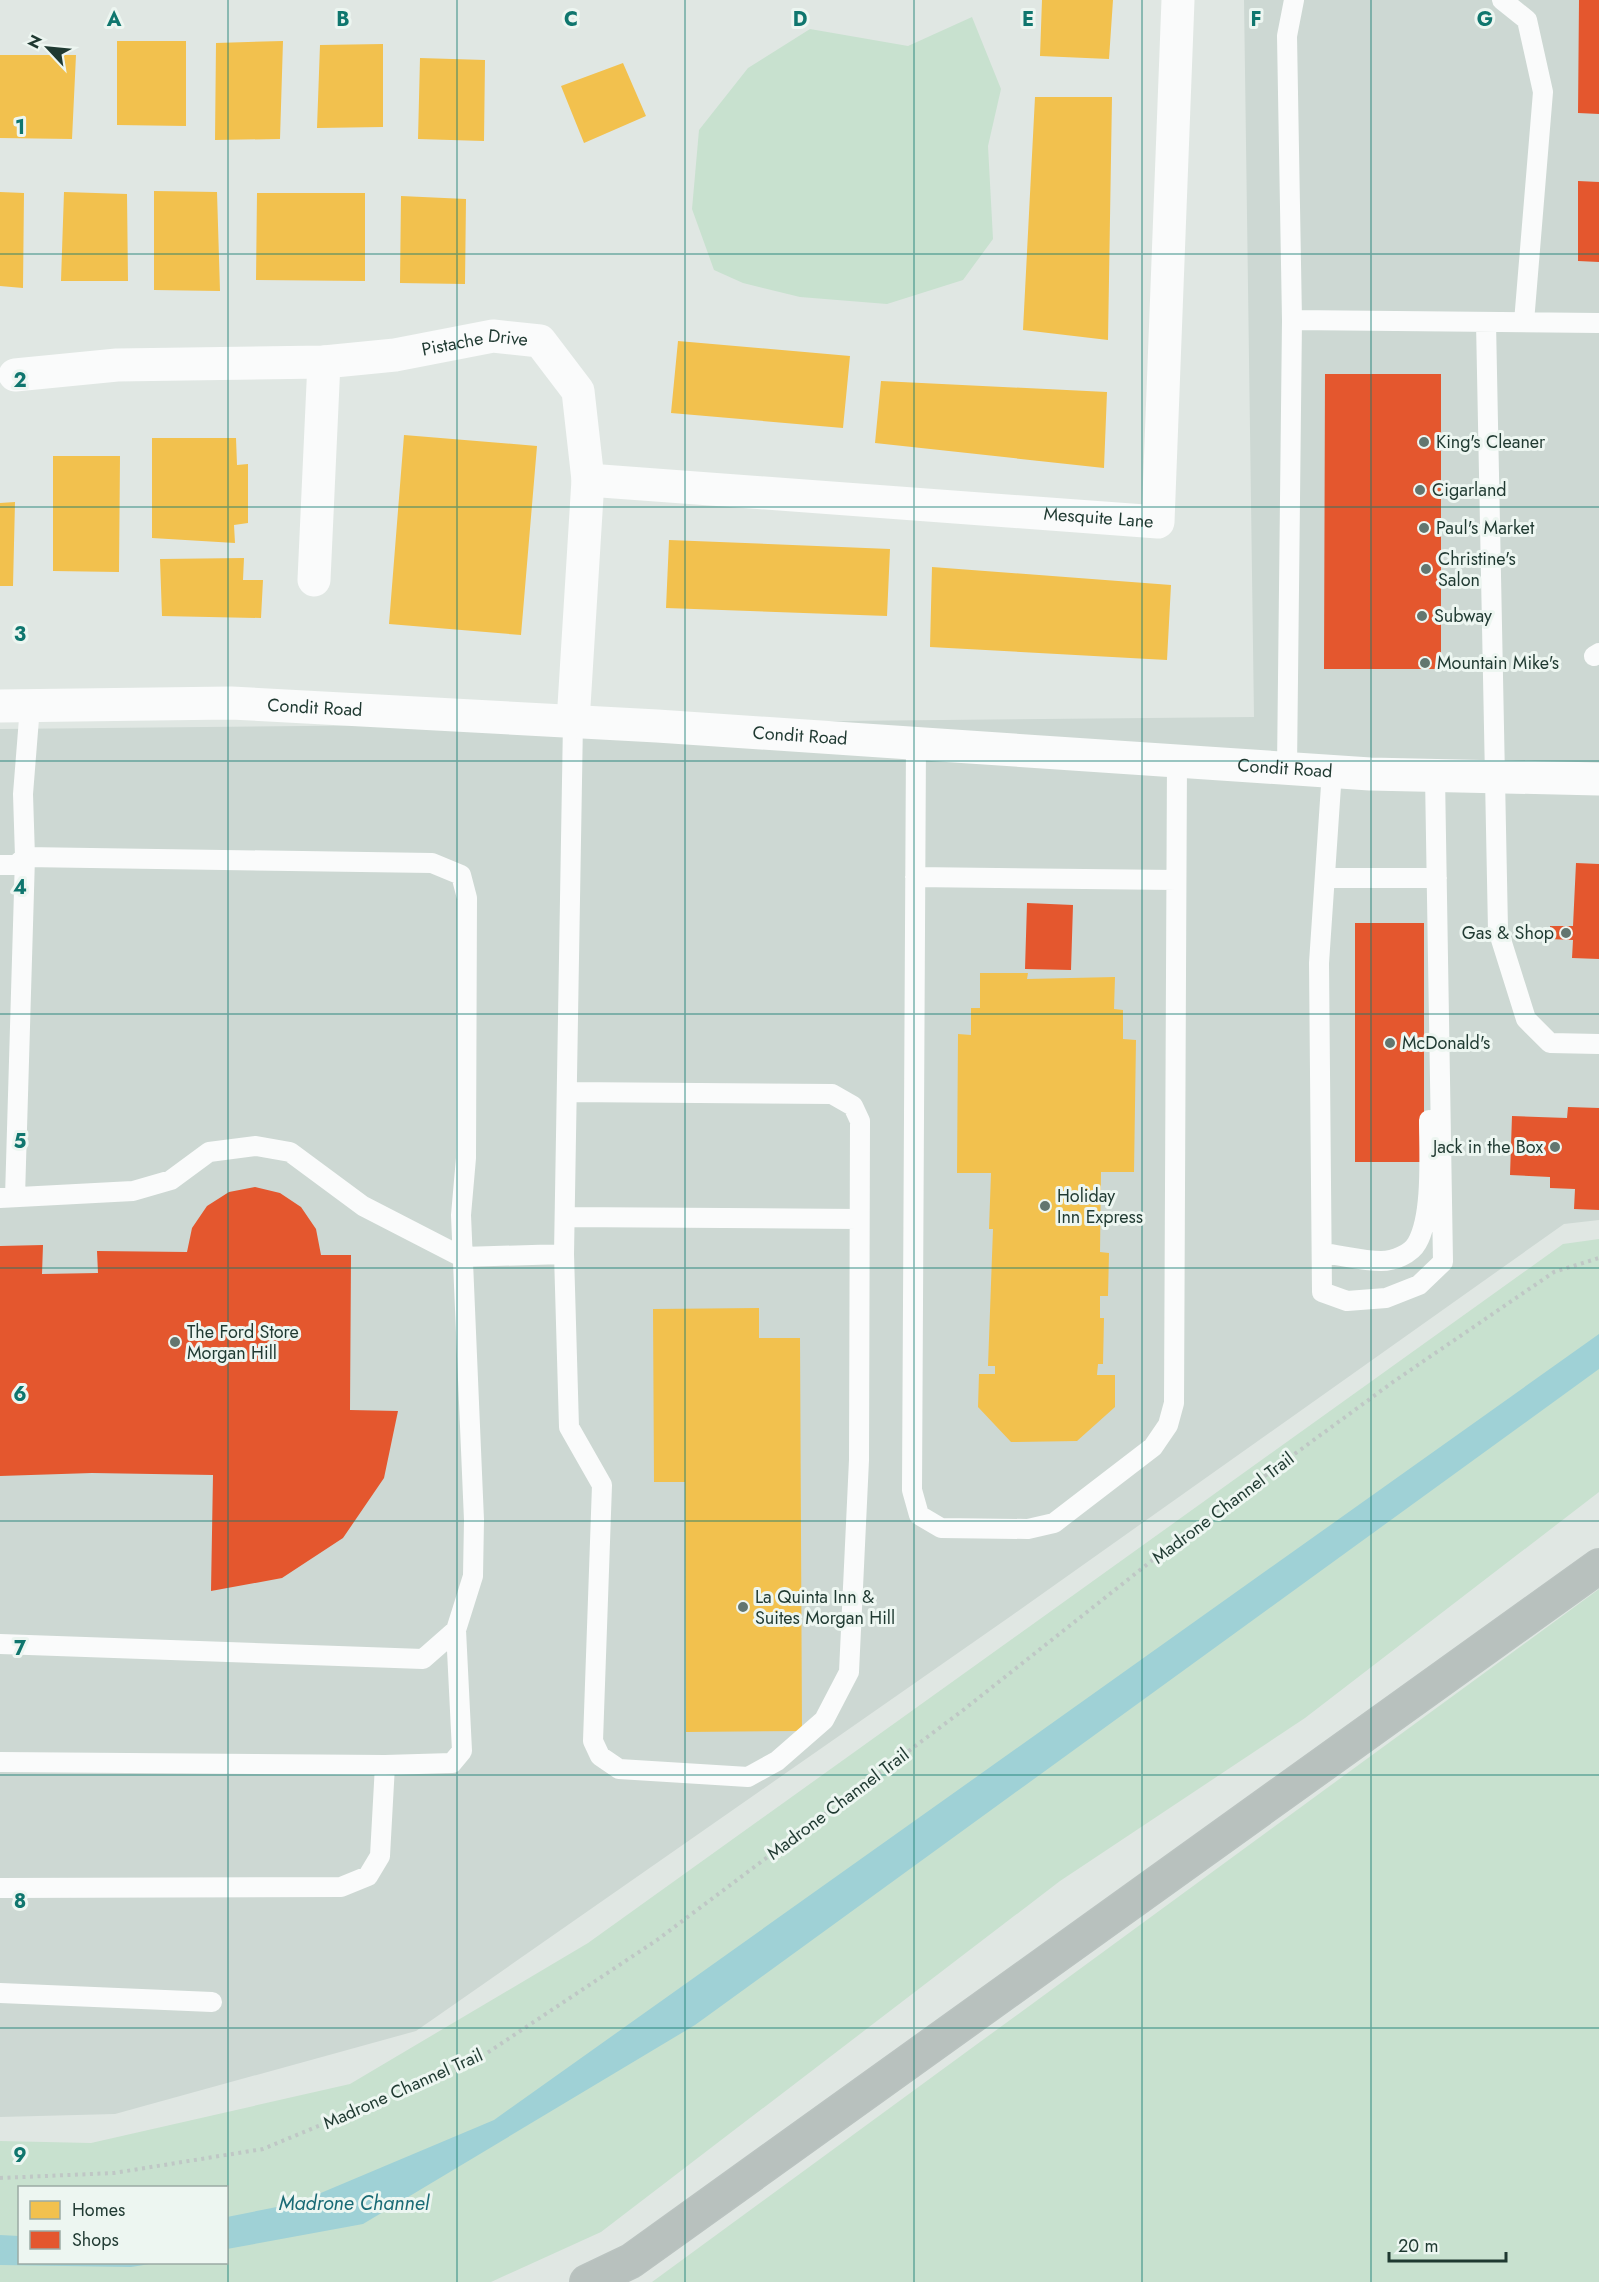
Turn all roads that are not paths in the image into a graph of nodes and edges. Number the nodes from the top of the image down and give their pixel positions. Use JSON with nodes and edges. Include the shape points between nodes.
{"nodes":[{"id":1,"x":1178,"y":0,"type":"edge"},
{"id":2,"x":1294,"y":0,"type":"edge"},
{"id":3,"x":1502,"y":0,"type":"edge"},
{"id":4,"x":1292,"y":320,"type":"junction"},
{"id":5,"x":1486,"y":322,"type":"junction"},
{"id":6,"x":1524,"y":322,"type":"junction"},
{"id":7,"x":1599,"y":323,"type":"edge"},
{"id":8,"x":324,"y":362,"type":"junction"},
{"id":9,"x":15,"y":375,"type":"dead end"},
{"id":10,"x":588,"y":480,"type":"junction"},
{"id":11,"x":314,"y":580,"type":"dead end"},
{"id":12,"x":15,"y":706,"type":"edge"},
{"id":13,"x":573,"y":722,"type":"junction"},
{"id":14,"x":916,"y":743,"type":"junction"},
{"id":15,"x":1177,"y":761,"type":"junction"},
{"id":16,"x":1287,"y":768,"type":"junction"},
{"id":17,"x":1332,"y":771,"type":"junction"},
{"id":18,"x":1435,"y":776,"type":"junction"},
{"id":19,"x":1495,"y":778,"type":"junction"},
{"id":20,"x":1599,"y":779,"type":"edge"},
{"id":21,"x":25,"y":857,"type":"junction"},
{"id":22,"x":0,"y":865,"type":"edge"},
{"id":23,"x":915,"y":877,"type":"junction"},
{"id":24,"x":1325,"y":878,"type":"junction"},
{"id":25,"x":1437,"y":878,"type":"junction"},
{"id":26,"x":1176,"y":880,"type":"junction"},
{"id":27,"x":1440,"y":998,"type":"junction"},
{"id":28,"x":1599,"y":1044,"type":"edge"},
{"id":29,"x":567,"y":1092,"type":"junction"},
{"id":30,"x":8,"y":1197,"type":"edge"},
{"id":31,"x":565,"y":1217,"type":"junction"},
{"id":32,"x":860,"y":1219,"type":"junction"},
{"id":33,"x":1322,"y":1253,"type":"junction"},
{"id":34,"x":564,"y":1254,"type":"junction"},
{"id":35,"x":462,"y":1257,"type":"junction"},
{"id":36,"x":1599,"y":1566,"type":"edge"},
{"id":37,"x":456,"y":1630,"type":"junction"},
{"id":38,"x":0,"y":1644,"type":"edge"},
{"id":39,"x":0,"y":1762,"type":"edge"},
{"id":40,"x":385,"y":1765,"type":"junction"},
{"id":41,"x":0,"y":1888,"type":"edge"},
{"id":42,"x":0,"y":1993,"type":"edge"},
{"id":43,"x":212,"y":2002,"type":"dead end"},
{"id":44,"x":587,"y":2282,"type":"edge"}],
"edges":[{"from":1,"to":10,"type":"street","name":"Mesquite Lane","via":[[1158,522]]},
{"from":2,"to":4,"type":"lane","via":[[1287,36]]},
{"from":3,"to":6,"type":"lane","via":[[1527,21],[1543,92]]},
{"from":4,"to":5,"type":"lane"},
{"from":4,"to":16,"type":"lane"},
{"from":5,"to":6,"type":"lane"},
{"from":5,"to":19,"type":"lane"},
{"from":6,"to":7,"type":"lane"},
{"from":8,"to":9,"type":"street","name":"Pistache Drive","via":[[117,365]]},
{"from":8,"to":10,"type":"street","name":"Pistache Drive","via":[[394,355],[493,336],[540,341],[579,391]]},
{"from":8,"to":11,"type":"street"},
{"from":10,"to":13,"type":"street","name":"Pistache Drive"},
{"from":12,"to":13,"type":"street","name":"Condit Road","via":[[231,703]]},
{"from":12,"to":21,"type":"lane"},
{"from":13,"to":14,"type":"street","name":"Condit Road"},
{"from":13,"to":29,"type":"lane"},
{"from":14,"to":15,"type":"street","name":"Condit Road"},
{"from":14,"to":23,"type":"lane"},
{"from":15,"to":16,"type":"street","name":"Condit Road"},
{"from":15,"to":26,"type":"lane"},
{"from":16,"to":17,"type":"street","name":"Condit Road"},
{"from":17,"to":18,"type":"street","name":"Condit Road"},
{"from":17,"to":24,"type":"lane"},
{"from":18,"to":19,"type":"street","name":"Condit Road"},
{"from":18,"to":25,"type":"lane"},
{"from":19,"to":20,"type":"street","name":"Condit Road"},
{"from":19,"to":28,"type":"lane","via":[[1498,930],[1526,1019],[1550,1043]]},
{"from":21,"to":22,"type":"lane","via":[[16,865]]},
{"from":21,"to":30,"type":"lane"},
{"from":21,"to":35,"type":"lane","via":[[432,863],[461,874],[467,898]]},
{"from":23,"to":26,"type":"lane"},
{"from":23,"to":26,"type":"lane","via":[[912,1490],[919,1515],[941,1528],[1028,1529],[1053,1522],[1153,1448],[1168,1425],[1174,1403]]},
{"from":24,"to":25,"type":"lane"},
{"from":24,"to":33,"type":"lane","via":[[1319,963]]},
{"from":25,"to":27,"type":"lane"},
{"from":27,"to":33,"type":"lane","via":[[1431,1019],[1428,1186],[1423,1225],[1416,1244],[1401,1257],[1382,1261]]},
{"from":27,"to":33,"type":"lane","via":[[1443,1262],[1411,1288],[1386,1298],[1347,1302],[1322,1292]]},
{"from":29,"to":31,"type":"lane"},
{"from":29,"to":32,"type":"lane","via":[[832,1094],[853,1106],[860,1121]]},
{"from":30,"to":35,"type":"lane","via":[[133,1191],[171,1180],[209,1152],[256,1146],[290,1152],[363,1206]]},
{"from":31,"to":32,"type":"lane"},
{"from":31,"to":34,"type":"lane"},
{"from":32,"to":34,"type":"lane","via":[[859,1460],[849,1672],[824,1720],[777,1761],[748,1777],[619,1769],[600,1756],[593,1741],[602,1485],[568,1427]]},
{"from":34,"to":35,"type":"lane"},
{"from":35,"to":37,"type":"lane","via":[[474,1520],[473,1576]]},
{"from":36,"to":44,"type":"highway","via":[[631,2261]]},
{"from":37,"to":38,"type":"lane","via":[[423,1659]]},
{"from":37,"to":40,"type":"lane","via":[[462,1751],[452,1763]]},
{"from":39,"to":40,"type":"lane"},
{"from":40,"to":41,"type":"lane","via":[[380,1856],[368,1876],[341,1887]]},
{"from":42,"to":43,"type":"lane"}]}
